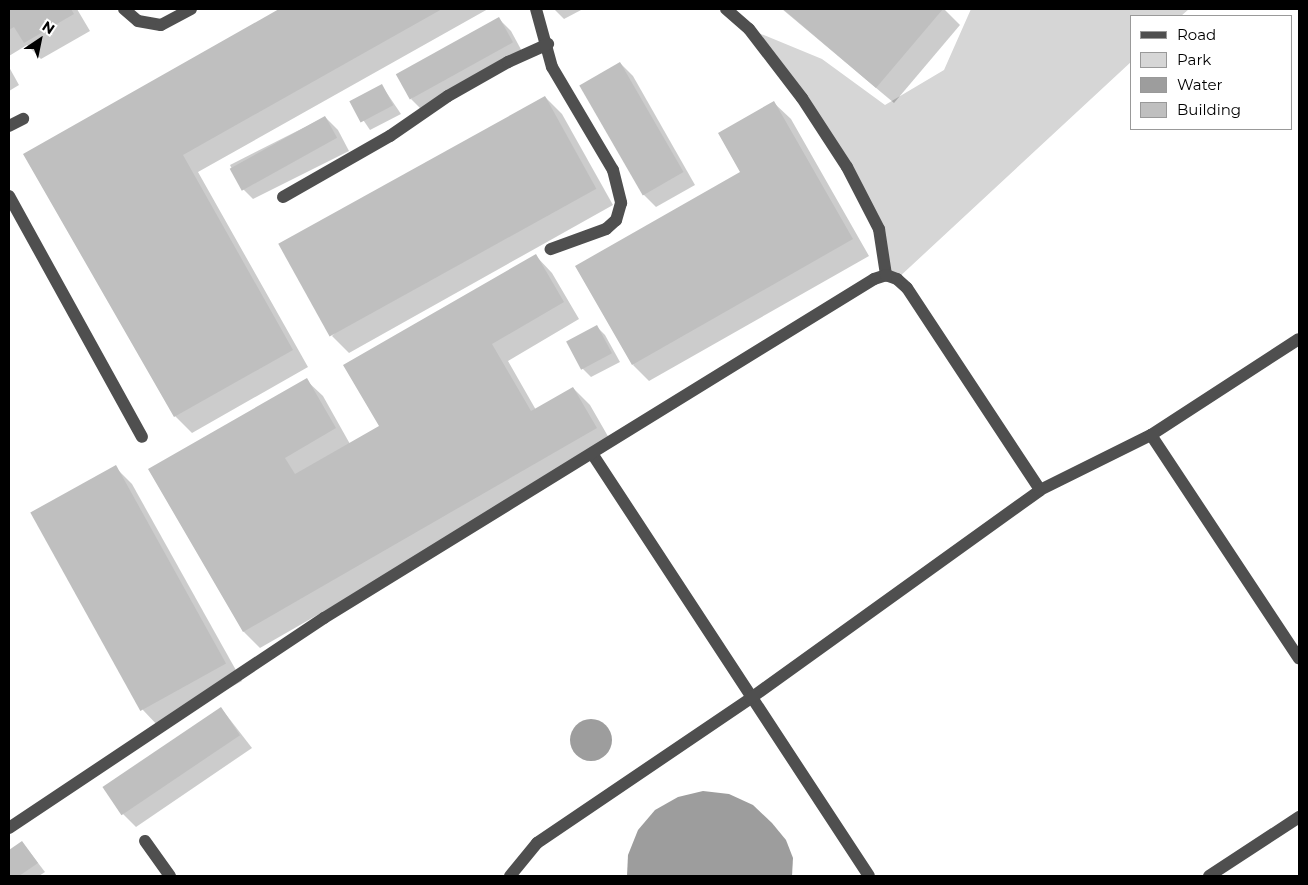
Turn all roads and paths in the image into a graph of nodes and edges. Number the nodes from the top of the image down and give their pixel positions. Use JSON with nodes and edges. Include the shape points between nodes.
{"nodes":[{"id":1,"x":124,"y":9,"type":"edge"},
{"id":2,"x":191,"y":9,"type":"edge"},
{"id":3,"x":536,"y":9,"type":"edge"},
{"id":4,"x":726,"y":9,"type":"edge"},
{"id":5,"x":548,"y":44,"type":"junction"},
{"id":6,"x":23,"y":118,"type":"dead end"},
{"id":7,"x":9,"y":126,"type":"edge"},
{"id":8,"x":9,"y":196,"type":"edge"},
{"id":9,"x":283,"y":197,"type":"dead end"},
{"id":10,"x":551,"y":249,"type":"dead end"},
{"id":11,"x":886,"y":275,"type":"junction"},
{"id":12,"x":1299,"y":339,"type":"edge"},
{"id":13,"x":1151,"y":435,"type":"junction"},
{"id":14,"x":142,"y":437,"type":"dead end"},
{"id":15,"x":593,"y":455,"type":"junction"},
{"id":16,"x":1040,"y":490,"type":"junction"},
{"id":17,"x":1299,"y":659,"type":"edge"},
{"id":18,"x":750,"y":698,"type":"junction"},
{"id":19,"x":1299,"y":817,"type":"edge"},
{"id":20,"x":9,"y":828,"type":"edge"},
{"id":21,"x":145,"y":841,"type":"dead end"},
{"id":22,"x":170,"y":876,"type":"edge"},
{"id":23,"x":510,"y":876,"type":"edge"},
{"id":24,"x":869,"y":876,"type":"edge"},
{"id":25,"x":1209,"y":876,"type":"edge"}],
"edges":[{"from":1,"to":2,"type":"lane","via":[[138,20],[161,25]]},
{"from":3,"to":5,"type":"lane"},
{"from":4,"to":11,"type":"lane","via":[[749,29],[802,98],[847,167],[879,229]]},
{"from":5,"to":9,"type":"lane","via":[[448,96],[390,136]]},
{"from":5,"to":10,"type":"lane","via":[[552,67],[612,170],[621,203],[616,220],[606,229]]},
{"from":6,"to":7,"type":"lane"},
{"from":8,"to":14,"type":"lane"},
{"from":11,"to":15,"type":"lane","via":[[874,279]]},
{"from":11,"to":16,"type":"lane","via":[[898,279],[907,288]]},
{"from":12,"to":13,"type":"lane"},
{"from":13,"to":16,"type":"lane"},
{"from":13,"to":17,"type":"lane"},
{"from":15,"to":18,"type":"lane"},
{"from":15,"to":20,"type":"lane","via":[[324,618]]},
{"from":16,"to":18,"type":"lane"},
{"from":18,"to":23,"type":"lane","via":[[537,843]]},
{"from":18,"to":24,"type":"lane"},
{"from":19,"to":25,"type":"lane"},
{"from":21,"to":22,"type":"lane"}]}
